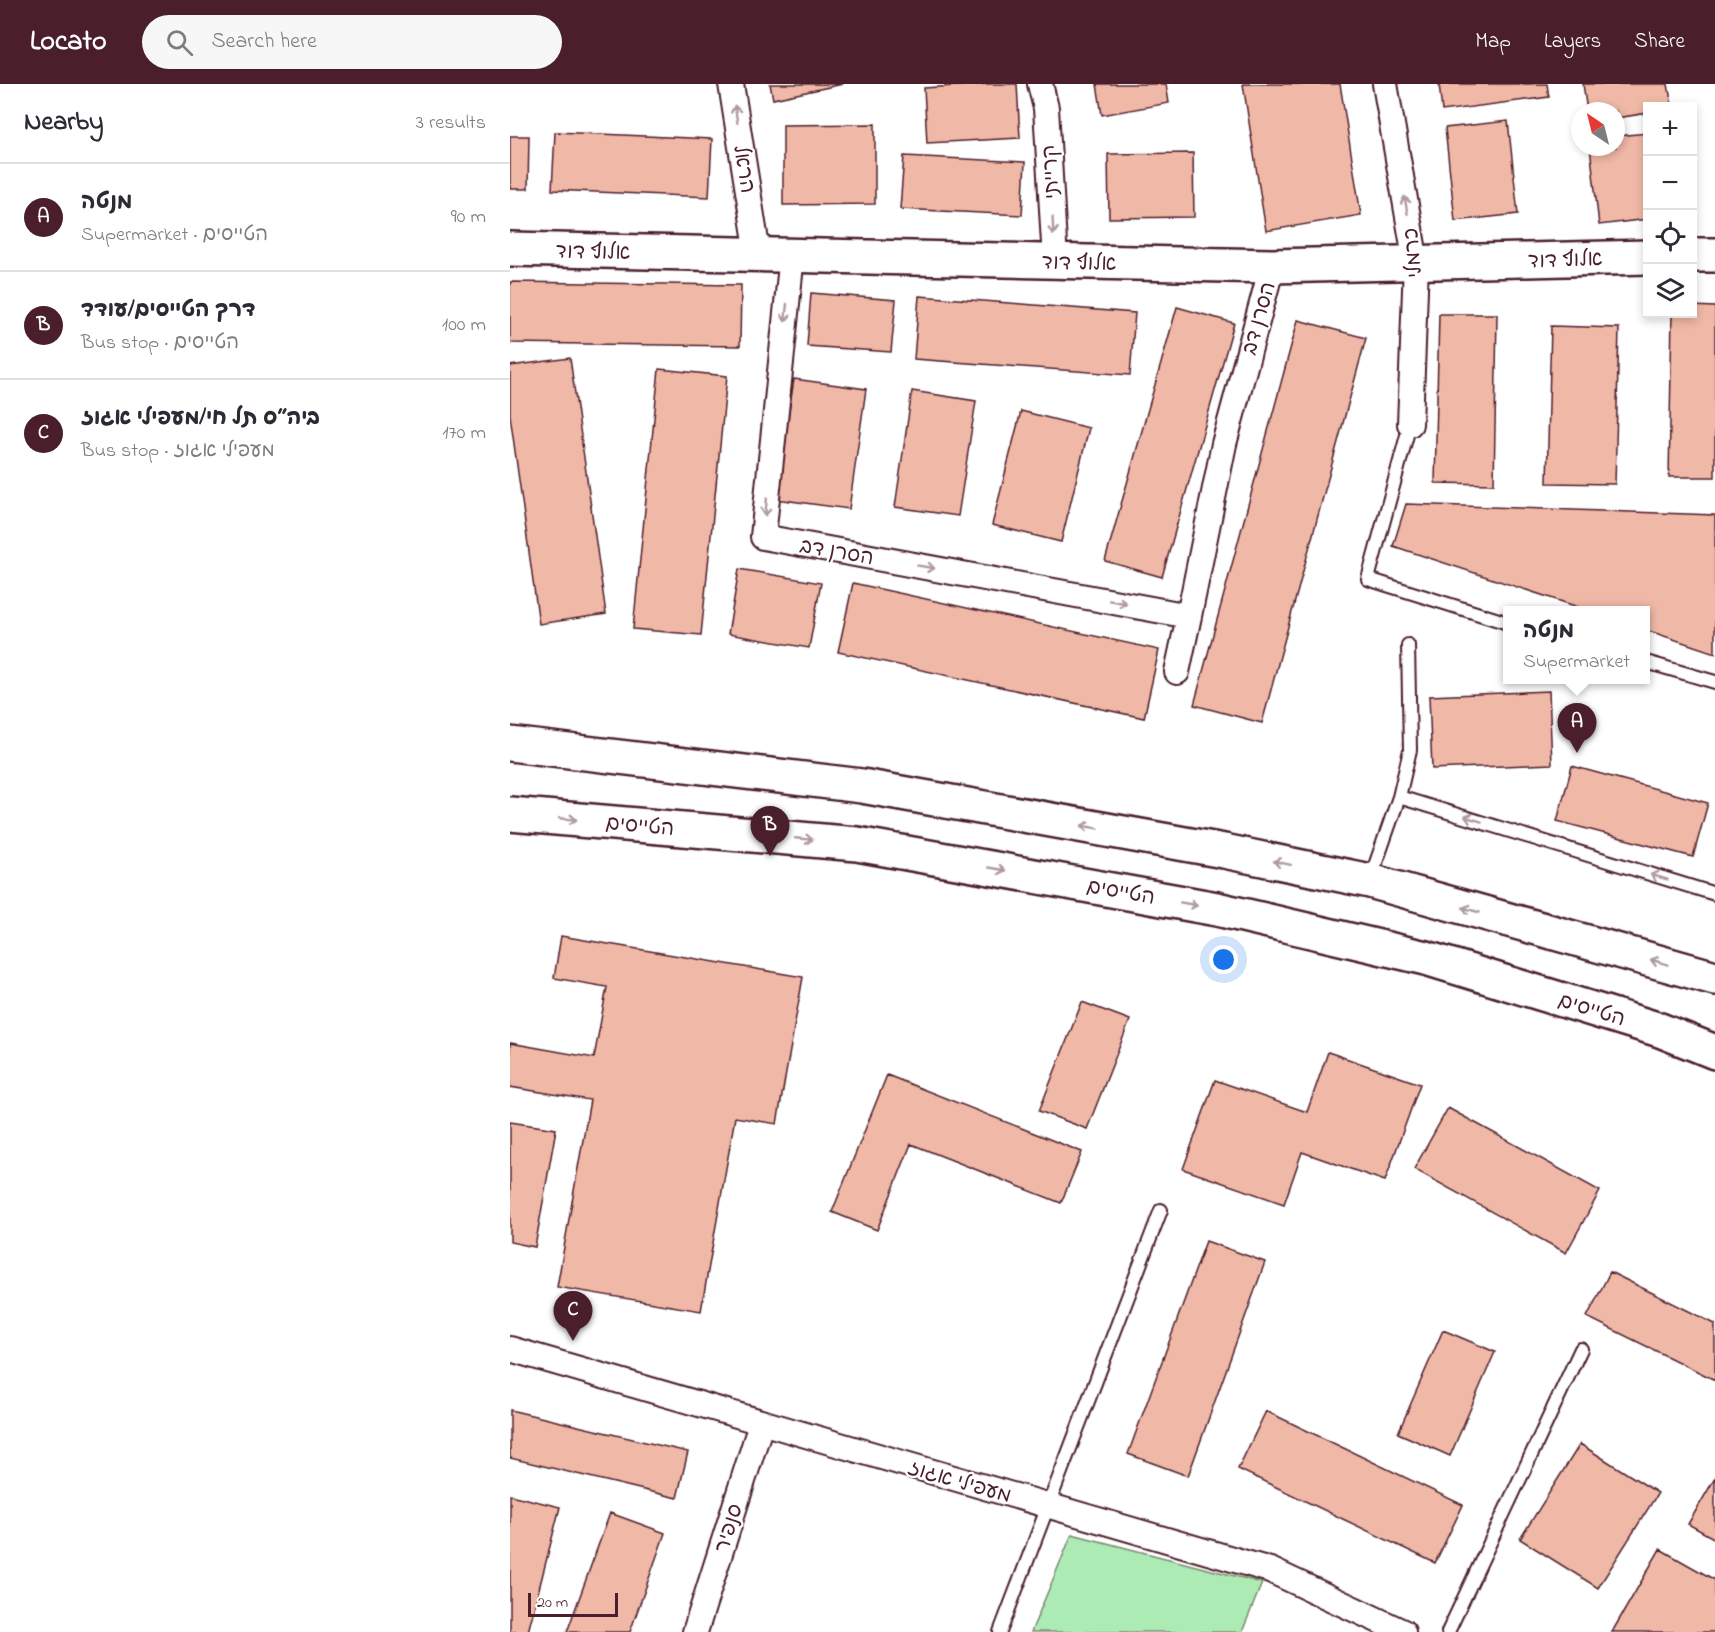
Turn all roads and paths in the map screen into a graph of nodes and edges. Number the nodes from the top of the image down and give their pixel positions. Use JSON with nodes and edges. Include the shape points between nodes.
{"nodes":[{"id":1,"x":731,"y":84,"type":"edge"},
{"id":2,"x":1040,"y":84,"type":"edge"},
{"id":3,"x":1384,"y":84,"type":"edge"},
{"id":4,"x":510,"y":249,"type":"edge"},
{"id":5,"x":758,"y":254,"type":"junction"},
{"id":6,"x":792,"y":255,"type":"junction"},
{"id":7,"x":1697,"y":255,"type":"edge"},
{"id":8,"x":1715,"y":255,"type":"edge"},
{"id":9,"x":1643,"y":257,"type":"edge"},
{"id":10,"x":1055,"y":261,"type":"junction"},
{"id":11,"x":1416,"y":263,"type":"junction"},
{"id":12,"x":1272,"y":266,"type":"junction"},
{"id":13,"x":1410,"y":424,"type":"joint"},
{"id":14,"x":1189,"y":616,"type":"junction"},
{"id":15,"x":1503,"y":620,"type":"edge"},
{"id":16,"x":1408,"y":645,"type":"dead end"},
{"id":17,"x":1650,"y":663,"type":"edge"},
{"id":18,"x":1177,"y":672,"type":"dead end"},
{"id":19,"x":1715,"y":682,"type":"edge"},
{"id":20,"x":510,"y":744,"type":"edge"},
{"id":21,"x":1399,"y":797,"type":"junction"},
{"id":22,"x":510,"y":814,"type":"edge"},
{"id":23,"x":1370,"y":881,"type":"junction"},
{"id":24,"x":1715,"y":894,"type":"edge"},
{"id":25,"x":1715,"y":978,"type":"edge"},
{"id":26,"x":1715,"y":1052,"type":"edge"},
{"id":27,"x":1161,"y":1210,"type":"dead end"},
{"id":28,"x":510,"y":1349,"type":"edge"},
{"id":29,"x":1581,"y":1349,"type":"dead end"},
{"id":30,"x":761,"y":1424,"type":"junction"},
{"id":31,"x":1047,"y":1506,"type":"junction"},
{"id":32,"x":695,"y":1632,"type":"edge"},
{"id":33,"x":1000,"y":1632,"type":"edge"},
{"id":34,"x":1403,"y":1632,"type":"edge"},
{"id":35,"x":1448,"y":1632,"type":"edge"}],
"edges":[{"from":5,"to":1,"type":"street","name":"הראל","one_way":true},
{"from":2,"to":10,"type":"street","name":"קרייתי","one_way":true,"via":[[1046,108]]},
{"from":11,"to":3,"type":"street","name":"כרמלי","one_way":true},
{"from":4,"to":5,"type":"main road","name":"אלוף דוד"},
{"from":5,"to":6,"type":"main road","name":"אלוף דוד"},
{"from":6,"to":10,"type":"main road","name":"אלוף דוד"},
{"from":6,"to":14,"type":"street","name":"הסרן דב","one_way":true,"via":[[763,537]]},
{"from":7,"to":8,"type":"main road"},
{"from":9,"to":11,"type":"main road","name":"אלוף דוד"},
{"from":10,"to":12,"type":"main road","name":"אלוף דוד"},
{"from":11,"to":12,"type":"main road","name":"אלוף דוד"},
{"from":11,"to":13,"type":"street","name":"כרמלי"},
{"from":12,"to":14,"type":"street","name":"הסרן דב","via":[[1224,444]]},
{"from":13,"to":15,"type":"lane","via":[[1368,579]]},
{"from":14,"to":18,"type":"street","name":"הסרן דב"},
{"from":16,"to":21,"type":"lane","via":[[1410,750]]},
{"from":17,"to":19,"type":"lane"},
{"from":23,"to":20,"type":"main road","one_way":true,"via":[[862,786]]},
{"from":21,"to":23,"type":"lane"},
{"from":24,"to":21,"type":"lane","one_way":true},
{"from":22,"to":26,"type":"main road","name":"הטייסים","one_way":true,"via":[[857,844],[1217,909],[1426,958],[1660,1030]]},
{"from":25,"to":23,"type":"main road","one_way":true},
{"from":27,"to":31,"type":"lane"},
{"from":28,"to":30,"type":"street","name":"מעפילי אגוז"},
{"from":29,"to":35,"type":"lane"},
{"from":30,"to":31,"type":"street","name":"מעפילי אגוז"},
{"from":30,"to":32,"type":"street","name":"סנפיר"},
{"from":31,"to":33,"type":"lane"},
{"from":31,"to":34,"type":"street","name":"מעפילי אגוז","via":[[1270,1570]]}]}
